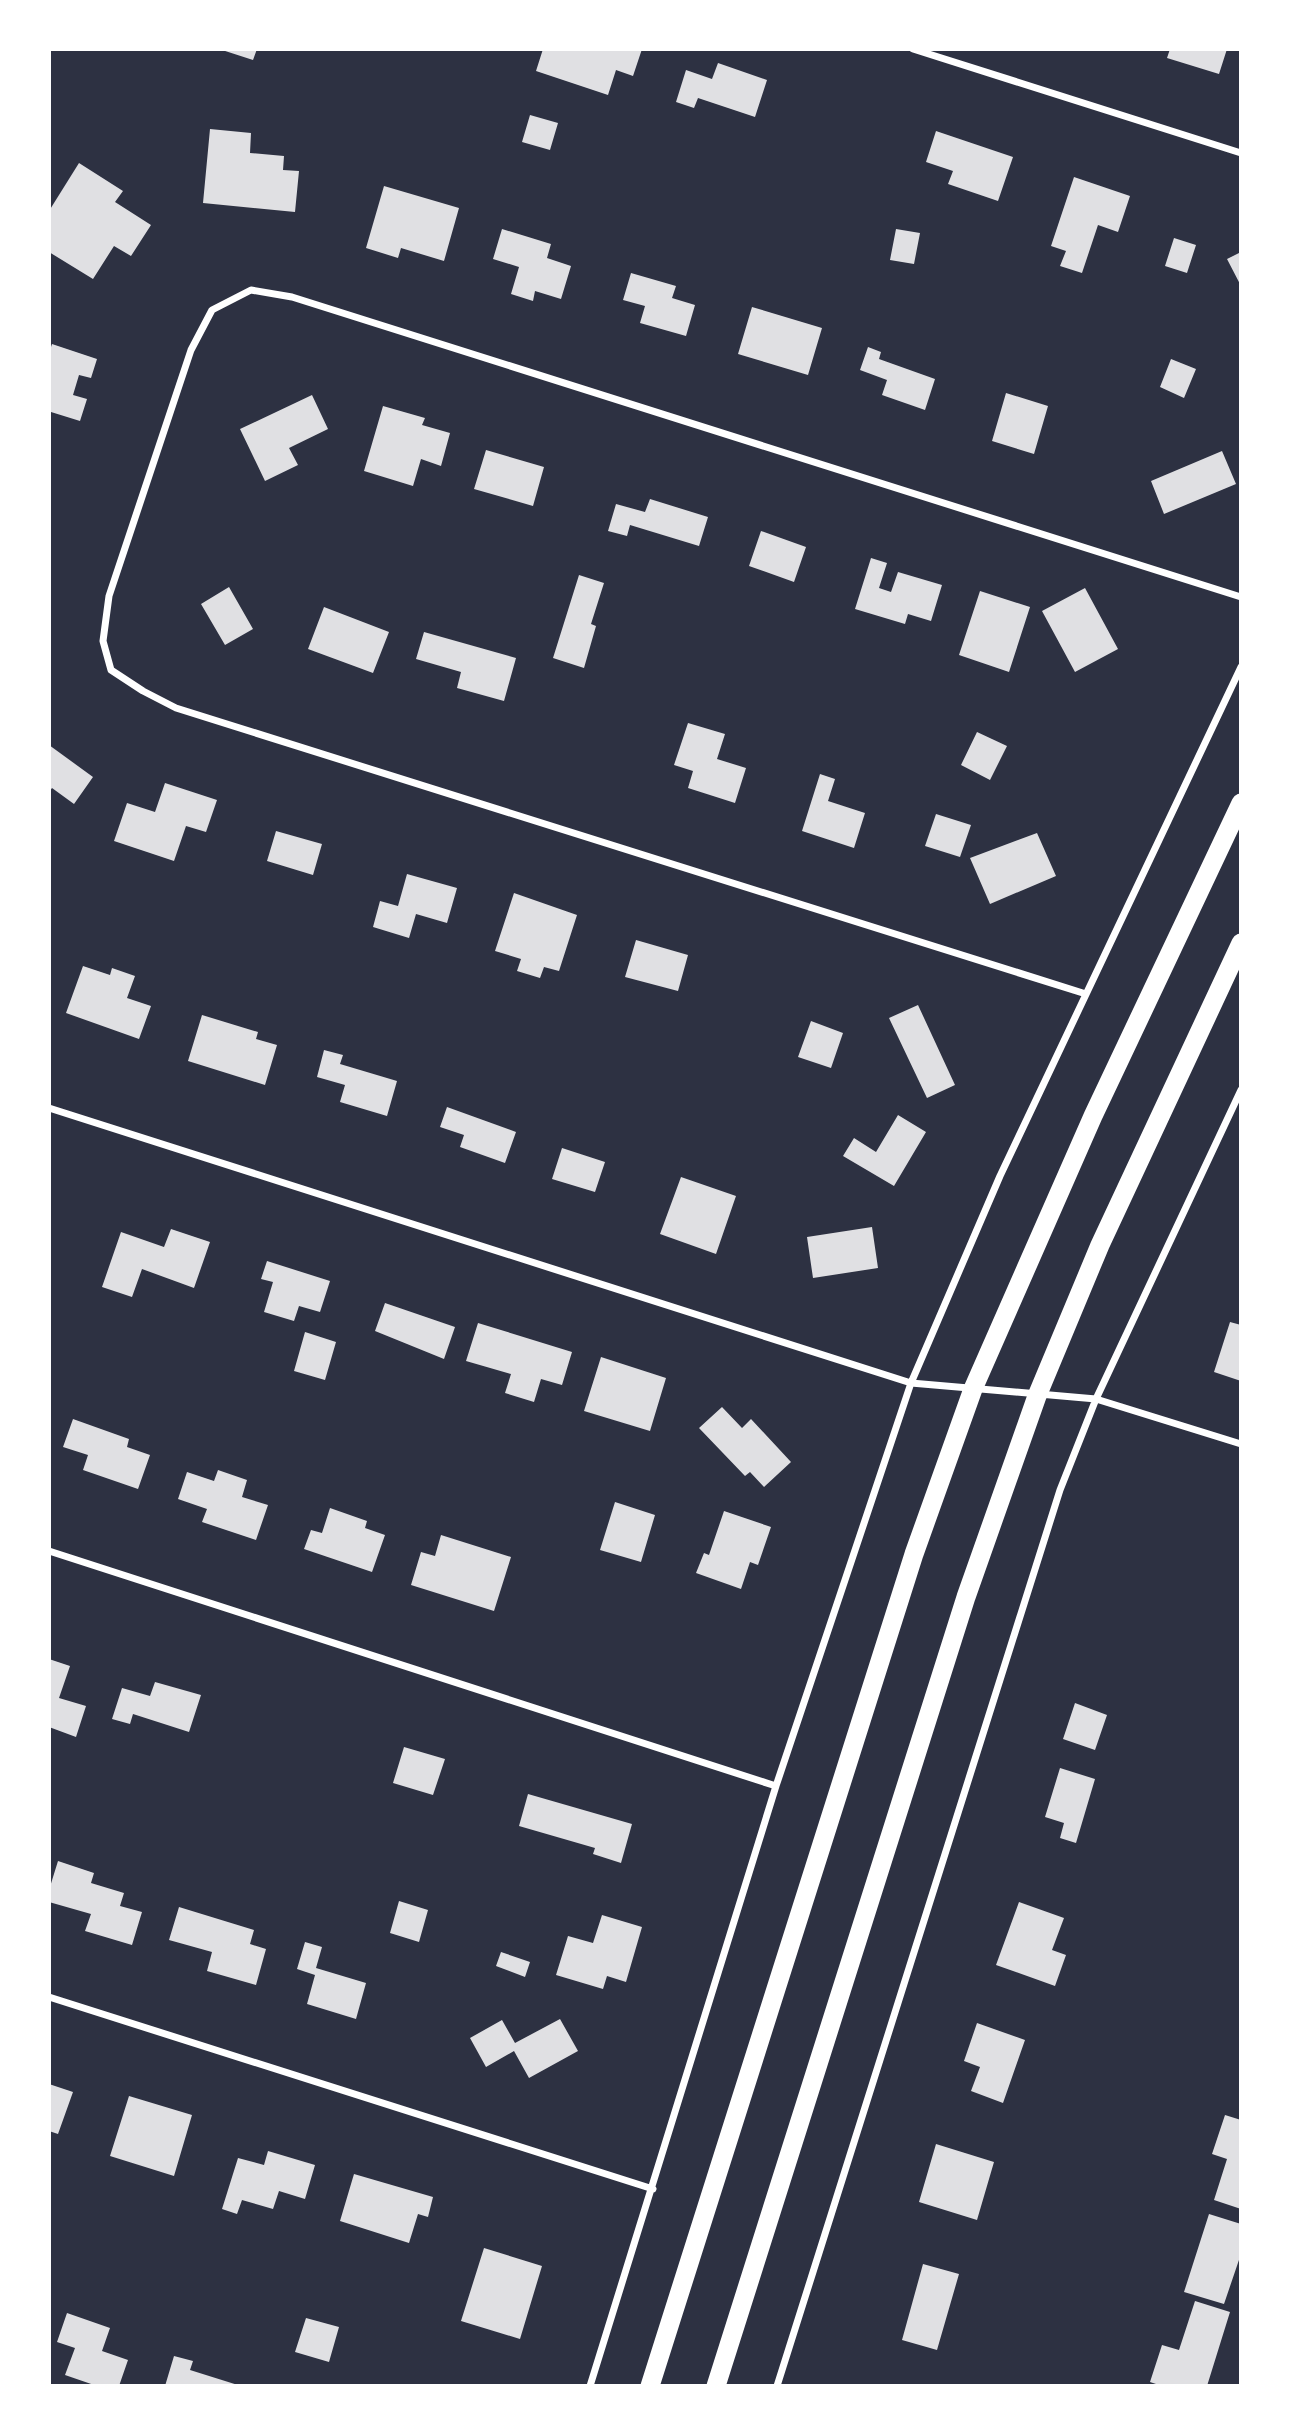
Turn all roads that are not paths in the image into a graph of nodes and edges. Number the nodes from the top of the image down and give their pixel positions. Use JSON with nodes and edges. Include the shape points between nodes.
{"nodes":[{"id":1,"x":913,"y":49,"type":"edge"},
{"id":2,"x":1241,"y":153,"type":"edge"},
{"id":3,"x":1241,"y":597,"type":"edge"},
{"id":4,"x":1241,"y":667,"type":"edge"},
{"id":5,"x":1241,"y":803,"type":"edge"},
{"id":6,"x":1241,"y":943,"type":"edge"},
{"id":7,"x":1086,"y":994,"type":"junction"},
{"id":8,"x":1241,"y":1090,"type":"edge"},
{"id":9,"x":49,"y":1108,"type":"edge"},
{"id":10,"x":911,"y":1383,"type":"junction"},
{"id":11,"x":973,"y":1389,"type":"junction"},
{"id":12,"x":1037,"y":1396,"type":"junction"},
{"id":13,"x":1096,"y":1399,"type":"junction"},
{"id":14,"x":1241,"y":1444,"type":"edge"},
{"id":15,"x":49,"y":1551,"type":"edge"},
{"id":16,"x":776,"y":1786,"type":"junction"},
{"id":17,"x":49,"y":1997,"type":"edge"},
{"id":18,"x":653,"y":2189,"type":"junction"},
{"id":19,"x":590,"y":2386,"type":"edge"},
{"id":20,"x":650,"y":2386,"type":"edge"},
{"id":21,"x":716,"y":2386,"type":"edge"},
{"id":22,"x":777,"y":2386,"type":"edge"}],
"edges":[{"from":1,"to":2,"type":"street"},
{"from":3,"to":7,"type":"street","via":[[305,302],[251,290],[212,310],[191,350],[109,596],[103,641],[111,670],[176,708]]},
{"from":4,"to":7,"type":"street"},
{"from":5,"to":11,"type":"highway","via":[[1093,1116]]},
{"from":6,"to":12,"type":"highway","via":[[1100,1245]]},
{"from":7,"to":10,"type":"street","via":[[1000,1176]]},
{"from":8,"to":13,"type":"street"},
{"from":9,"to":10,"type":"street"},
{"from":10,"to":11,"type":"street"},
{"from":10,"to":16,"type":"street"},
{"from":11,"to":12,"type":"street"},
{"from":11,"to":20,"type":"highway","via":[[915,1554]]},
{"from":12,"to":13,"type":"street"},
{"from":12,"to":21,"type":"highway","via":[[965,1597]]},
{"from":13,"to":14,"type":"street"},
{"from":13,"to":22,"type":"street","via":[[1060,1490]]},
{"from":15,"to":16,"type":"street"},
{"from":16,"to":18,"type":"street"},
{"from":17,"to":18,"type":"street"},
{"from":18,"to":19,"type":"street"}]}
